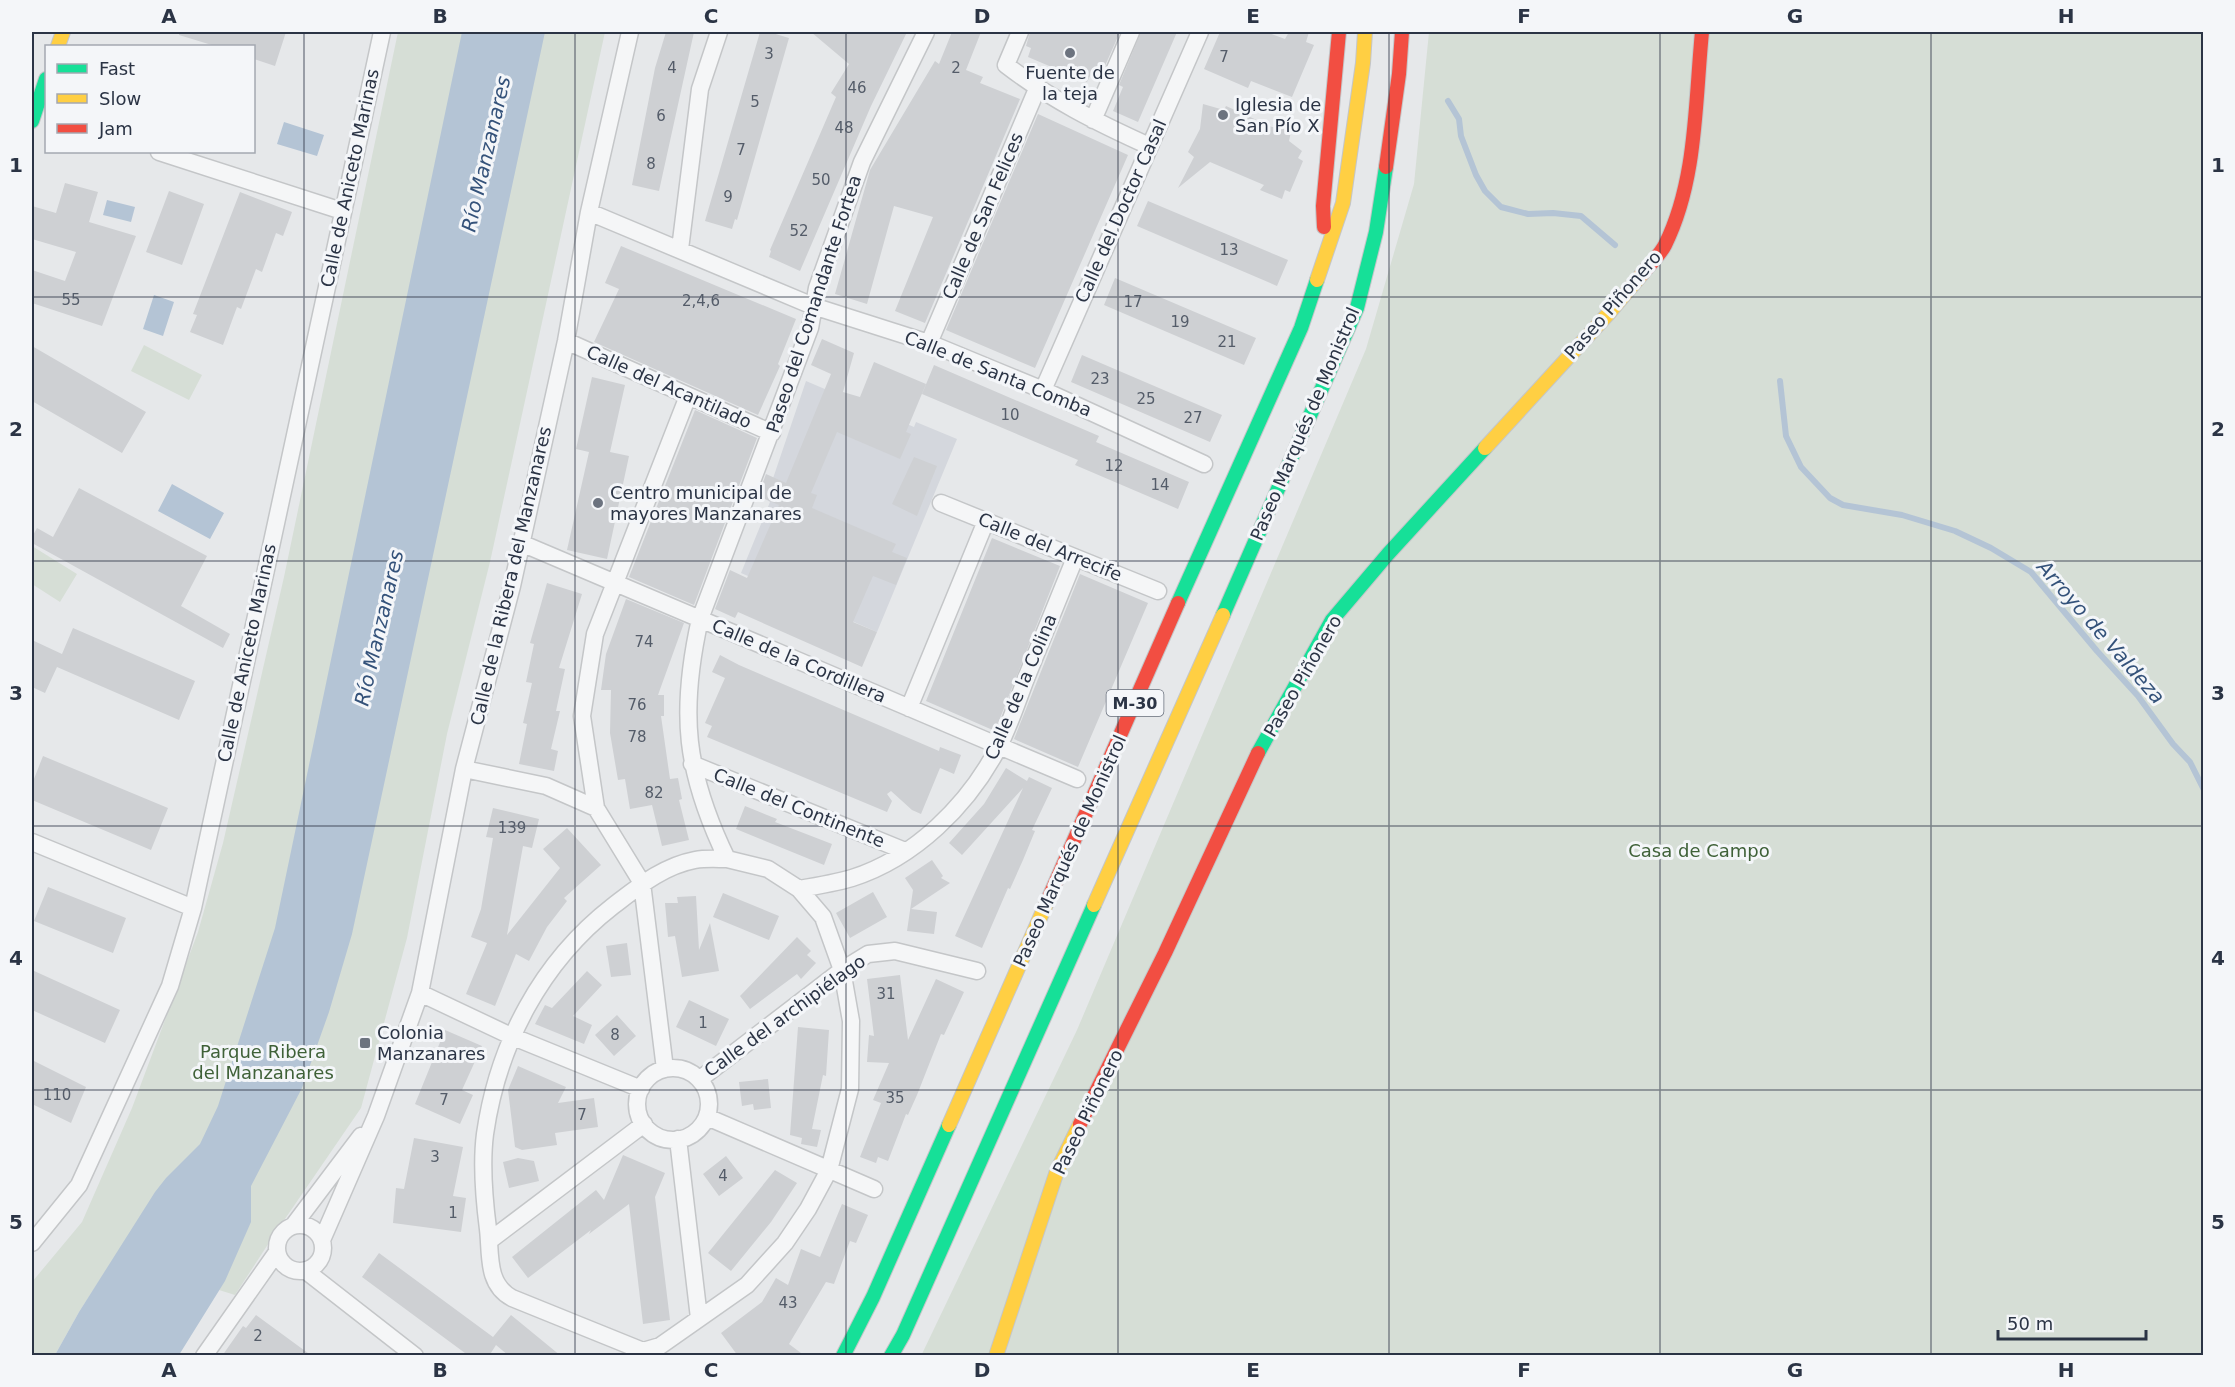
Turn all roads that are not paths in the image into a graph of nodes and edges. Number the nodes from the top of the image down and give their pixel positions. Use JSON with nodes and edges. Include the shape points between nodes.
{"nodes":[{"id":1,"x":382,"y":32,"type":"edge"},
{"id":2,"x":630,"y":32,"type":"edge"},
{"id":3,"x":719,"y":32,"type":"edge"},
{"id":4,"x":926,"y":32,"type":"edge"},
{"id":5,"x":1020,"y":32,"type":"edge"},
{"id":6,"x":1131,"y":32,"type":"edge"},
{"id":7,"x":1200,"y":32,"type":"edge"},
{"id":8,"x":1339,"y":32,"type":"edge"},
{"id":9,"x":1365,"y":32,"type":"edge"},
{"id":10,"x":1402,"y":32,"type":"edge"},
{"id":11,"x":1702,"y":32,"type":"edge"},
{"id":12,"x":45,"y":84,"type":"edge"},
{"id":13,"x":1037,"y":89,"type":"junction"},
{"id":14,"x":38,"y":116,"type":"edge"},
{"id":15,"x":1092,"y":120,"type":"junction"},
{"id":16,"x":1149,"y":146,"type":"junction"},
{"id":17,"x":162,"y":153,"type":"edge"},
{"id":18,"x":342,"y":211,"type":"junction"},
{"id":19,"x":589,"y":212,"type":"junction"},
{"id":20,"x":680,"y":249,"type":"junction"},
{"id":21,"x":1325,"y":255,"type":"junction"},
{"id":22,"x":813,"y":306,"type":"junction"},
{"id":23,"x":566,"y":341,"type":"junction"},
{"id":24,"x":929,"y":343,"type":"junction"},
{"id":25,"x":1043,"y":390,"type":"junction"},
{"id":26,"x":688,"y":396,"type":"junction"},
{"id":27,"x":772,"y":433,"type":"junction"},
{"id":28,"x":1204,"y":464,"type":"dead end"},
{"id":29,"x":941,"y":503,"type":"dead end"},
{"id":30,"x":987,"y":521,"type":"junction"},
{"id":31,"x":521,"y":543,"type":"junction"},
{"id":32,"x":1075,"y":558,"type":"junction"},
{"id":33,"x":615,"y":583,"type":"junction"},
{"id":34,"x":1158,"y":591,"type":"dead end"},
{"id":35,"x":700,"y":619,"type":"junction"},
{"id":36,"x":909,"y":708,"type":"junction"},
{"id":37,"x":999,"y":746,"type":"junction"},
{"id":38,"x":693,"y":764,"type":"junction"},
{"id":39,"x":464,"y":769,"type":"junction"},
{"id":40,"x":1077,"y":779,"type":"dead end"},
{"id":41,"x":596,"y":808,"type":"junction"},
{"id":42,"x":32,"y":842,"type":"edge"},
{"id":43,"x":905,"y":851,"type":"junction"},
{"id":44,"x":727,"y":859,"type":"junction"},
{"id":45,"x":642,"y":884,"type":"junction"},
{"id":46,"x":799,"y":889,"type":"junction"},
{"id":47,"x":193,"y":908,"type":"junction"},
{"id":48,"x":842,"y":970,"type":"junction"},
{"id":49,"x":977,"y":971,"type":"dead end"},
{"id":50,"x":420,"y":993,"type":"junction"},
{"id":51,"x":511,"y":1036,"type":"junction"},
{"id":52,"x":665,"y":1069,"type":"junction"},
{"id":53,"x":699,"y":1079,"type":"junction"},
{"id":54,"x":640,"y":1089,"type":"junction"},
{"id":55,"x":376,"y":1116,"type":"junction"},
{"id":56,"x":706,"y":1117,"type":"junction"},
{"id":57,"x":644,"y":1124,"type":"junction"},
{"id":58,"x":678,"y":1139,"type":"junction"},
{"id":59,"x":829,"y":1170,"type":"junction"},
{"id":60,"x":874,"y":1189,"type":"dead end"},
{"id":61,"x":292,"y":1226,"type":"junction"},
{"id":62,"x":322,"y":1240,"type":"junction"},
{"id":63,"x":489,"y":1241,"type":"junction"},
{"id":64,"x":32,"y":1243,"type":"edge"},
{"id":65,"x":277,"y":1252,"type":"junction"},
{"id":66,"x":306,"y":1271,"type":"junction"},
{"id":67,"x":699,"y":1318,"type":"junction"},
{"id":68,"x":204,"y":1356,"type":"edge"},
{"id":69,"x":415,"y":1356,"type":"edge"},
{"id":70,"x":843,"y":1356,"type":"edge"},
{"id":71,"x":891,"y":1356,"type":"edge"},
{"id":72,"x":996,"y":1356,"type":"edge"}],
"edges":[{"from":1,"to":18,"type":"street","name":"Calle de Aniceto Marinas"},
{"from":2,"to":19,"type":"street","name":"Calle de la Ribera del Manzanares"},
{"from":3,"to":20,"type":"street","via":[[699,89]]},
{"from":4,"to":22,"type":"street","name":"Paseo del Comandante Fortea","via":[[862,162]]},
{"from":5,"to":13,"type":"street","via":[[1006,65]]},
{"from":6,"to":15,"type":"street"},
{"from":7,"to":16,"type":"street","name":"Calle del Doctor Casal"},
{"from":8,"to":21,"type":"main road","via":[[1323,206]]},
{"from":9,"to":21,"type":"main road","name":"Paseo Marqués de Monistrol","number":"M-30","via":[[1343,202]]},
{"from":10,"to":71,"type":"main road","name":"Paseo Marqués de Monistrol","number":"M-30","via":[[1376,232],[1357,308]]},
{"from":11,"to":72,"type":"main road","name":"Paseo Piñonero","via":[[1687,180],[1664,247],[1332,620],[1261,747],[1061,1162]]},
{"from":12,"to":14,"type":"main road"},
{"from":13,"to":15,"type":"street"},
{"from":13,"to":24,"type":"street","name":"Calle de San Felices"},
{"from":15,"to":16,"type":"street"},
{"from":16,"to":25,"type":"street","name":"Calle del Doctor Casal"},
{"from":17,"to":18,"type":"street"},
{"from":18,"to":47,"type":"street","name":"Calle de Aniceto Marinas"},
{"from":19,"to":20,"type":"street","name":"Calle de Santa Comba"},
{"from":19,"to":23,"type":"street","name":"Calle de la Ribera del Manzanares"},
{"from":20,"to":22,"type":"street","name":"Calle de Santa Comba"},
{"from":21,"to":70,"type":"main road","name":"Paseo Marqués de Monistrol","number":"M-30","via":[[1301,328],[878,1286]]},
{"from":22,"to":24,"type":"street","name":"Calle de Santa Comba"},
{"from":22,"to":27,"type":"street","name":"Paseo del Comandante Fortea","via":[[810,328]]},
{"from":23,"to":26,"type":"street","name":"Calle del Acantilado"},
{"from":23,"to":31,"type":"street","name":"Calle de la Ribera del Manzanares"},
{"from":24,"to":25,"type":"street","name":"Calle de Santa Comba"},
{"from":25,"to":28,"type":"street","name":"Calle de Santa Comba"},
{"from":26,"to":27,"type":"street","name":"Calle del Acantilado"},
{"from":26,"to":33,"type":"street"},
{"from":27,"to":35,"type":"street","name":"Paseo del Comandante Fortea"},
{"from":29,"to":30,"type":"street","name":"Calle del Arrecife"},
{"from":30,"to":32,"type":"street","name":"Calle del Arrecife"},
{"from":30,"to":36,"type":"street"},
{"from":31,"to":33,"type":"street","name":"Calle de la Cordillera"},
{"from":31,"to":39,"type":"street","name":"Calle de la Ribera del Manzanares"},
{"from":32,"to":34,"type":"street","name":"Calle del Arrecife"},
{"from":32,"to":37,"type":"street","name":"Calle de la Colina"},
{"from":33,"to":35,"type":"street","name":"Calle de la Cordillera"},
{"from":33,"to":41,"type":"street","via":[[595,634],[582,716]]},
{"from":35,"to":36,"type":"street","name":"Calle de la Cordillera"},
{"from":35,"to":38,"type":"street","name":"Paseo del Comandante Fortea","via":[[690,662],[687,708]]},
{"from":36,"to":37,"type":"street","name":"Calle de la Cordillera"},
{"from":37,"to":40,"type":"street","name":"Calle de la Cordillera"},
{"from":37,"to":43,"type":"street","name":"Calle de la Colina","via":[[965,798]]},
{"from":38,"to":43,"type":"street","name":"Calle del Continente"},
{"from":38,"to":44,"type":"street","name":"Paseo del Comandante Fortea","via":[[711,825]]},
{"from":39,"to":41,"type":"street","via":[[546,786]]},
{"from":39,"to":50,"type":"street","name":"Calle de la Ribera del Manzanares"},
{"from":41,"to":45,"type":"street"},
{"from":42,"to":47,"type":"street"},
{"from":43,"to":46,"type":"street","name":"Calle de la Colina","via":[[853,878]]},
{"from":44,"to":45,"type":"street","via":[[695,860],[663,870]]},
{"from":44,"to":46,"type":"street","via":[[768,869]]},
{"from":45,"to":51,"type":"street","via":[[601,915],[563,952],[536,989]]},
{"from":45,"to":52,"type":"street"},
{"from":46,"to":48,"type":"street","via":[[823,917]]},
{"from":47,"to":64,"type":"street","name":"Calle de Aniceto Marinas","via":[[170,986],[79,1185]]},
{"from":48,"to":49,"type":"street","name":"Calle del archipiélago","via":[[868,954],[895,951]]},
{"from":48,"to":53,"type":"street","name":"Calle del archipiélago"},
{"from":48,"to":59,"type":"street","via":[[851,1021],[850,1089]]},
{"from":50,"to":51,"type":"street"},
{"from":50,"to":55,"type":"street","name":"Calle de la Ribera del Manzanares"},
{"from":51,"to":54,"type":"street"},
{"from":51,"to":63,"type":"street","via":[[496,1079],[485,1136],[483,1191]]},
{"from":52,"to":53,"type":"street","via":[[683,1069]]},
{"from":52,"to":54,"type":"street","via":[[646,1080]]},
{"from":53,"to":56,"type":"street","via":[[708,1097]]},
{"from":54,"to":57,"type":"street","via":[[637,1107]]},
{"from":55,"to":61,"type":"street","name":"Calle de la Ribera del Manzanares"},
{"from":55,"to":62,"type":"street","name":"Calle de la Ribera del Manzanares"},
{"from":56,"to":58,"type":"street","via":[[695,1132]]},
{"from":56,"to":59,"type":"street"},
{"from":57,"to":58,"type":"street","via":[[659,1136]]},
{"from":57,"to":63,"type":"street"},
{"from":58,"to":67,"type":"street"},
{"from":59,"to":60,"type":"street"},
{"from":59,"to":67,"type":"street","via":[[785,1243],[747,1285]]},
{"from":61,"to":62,"type":"street","via":[[302,1225],[316,1231]]},
{"from":61,"to":65,"type":"street","via":[[279,1239]]},
{"from":62,"to":66,"type":"street","via":[[319,1262]]},
{"from":63,"to":67,"type":"street","via":[[492,1271],[507,1295],[633,1348],[653,1349]]},
{"from":65,"to":66,"type":"street","via":[[291,1270]]},
{"from":65,"to":68,"type":"street"},
{"from":66,"to":69,"type":"street"}]}
